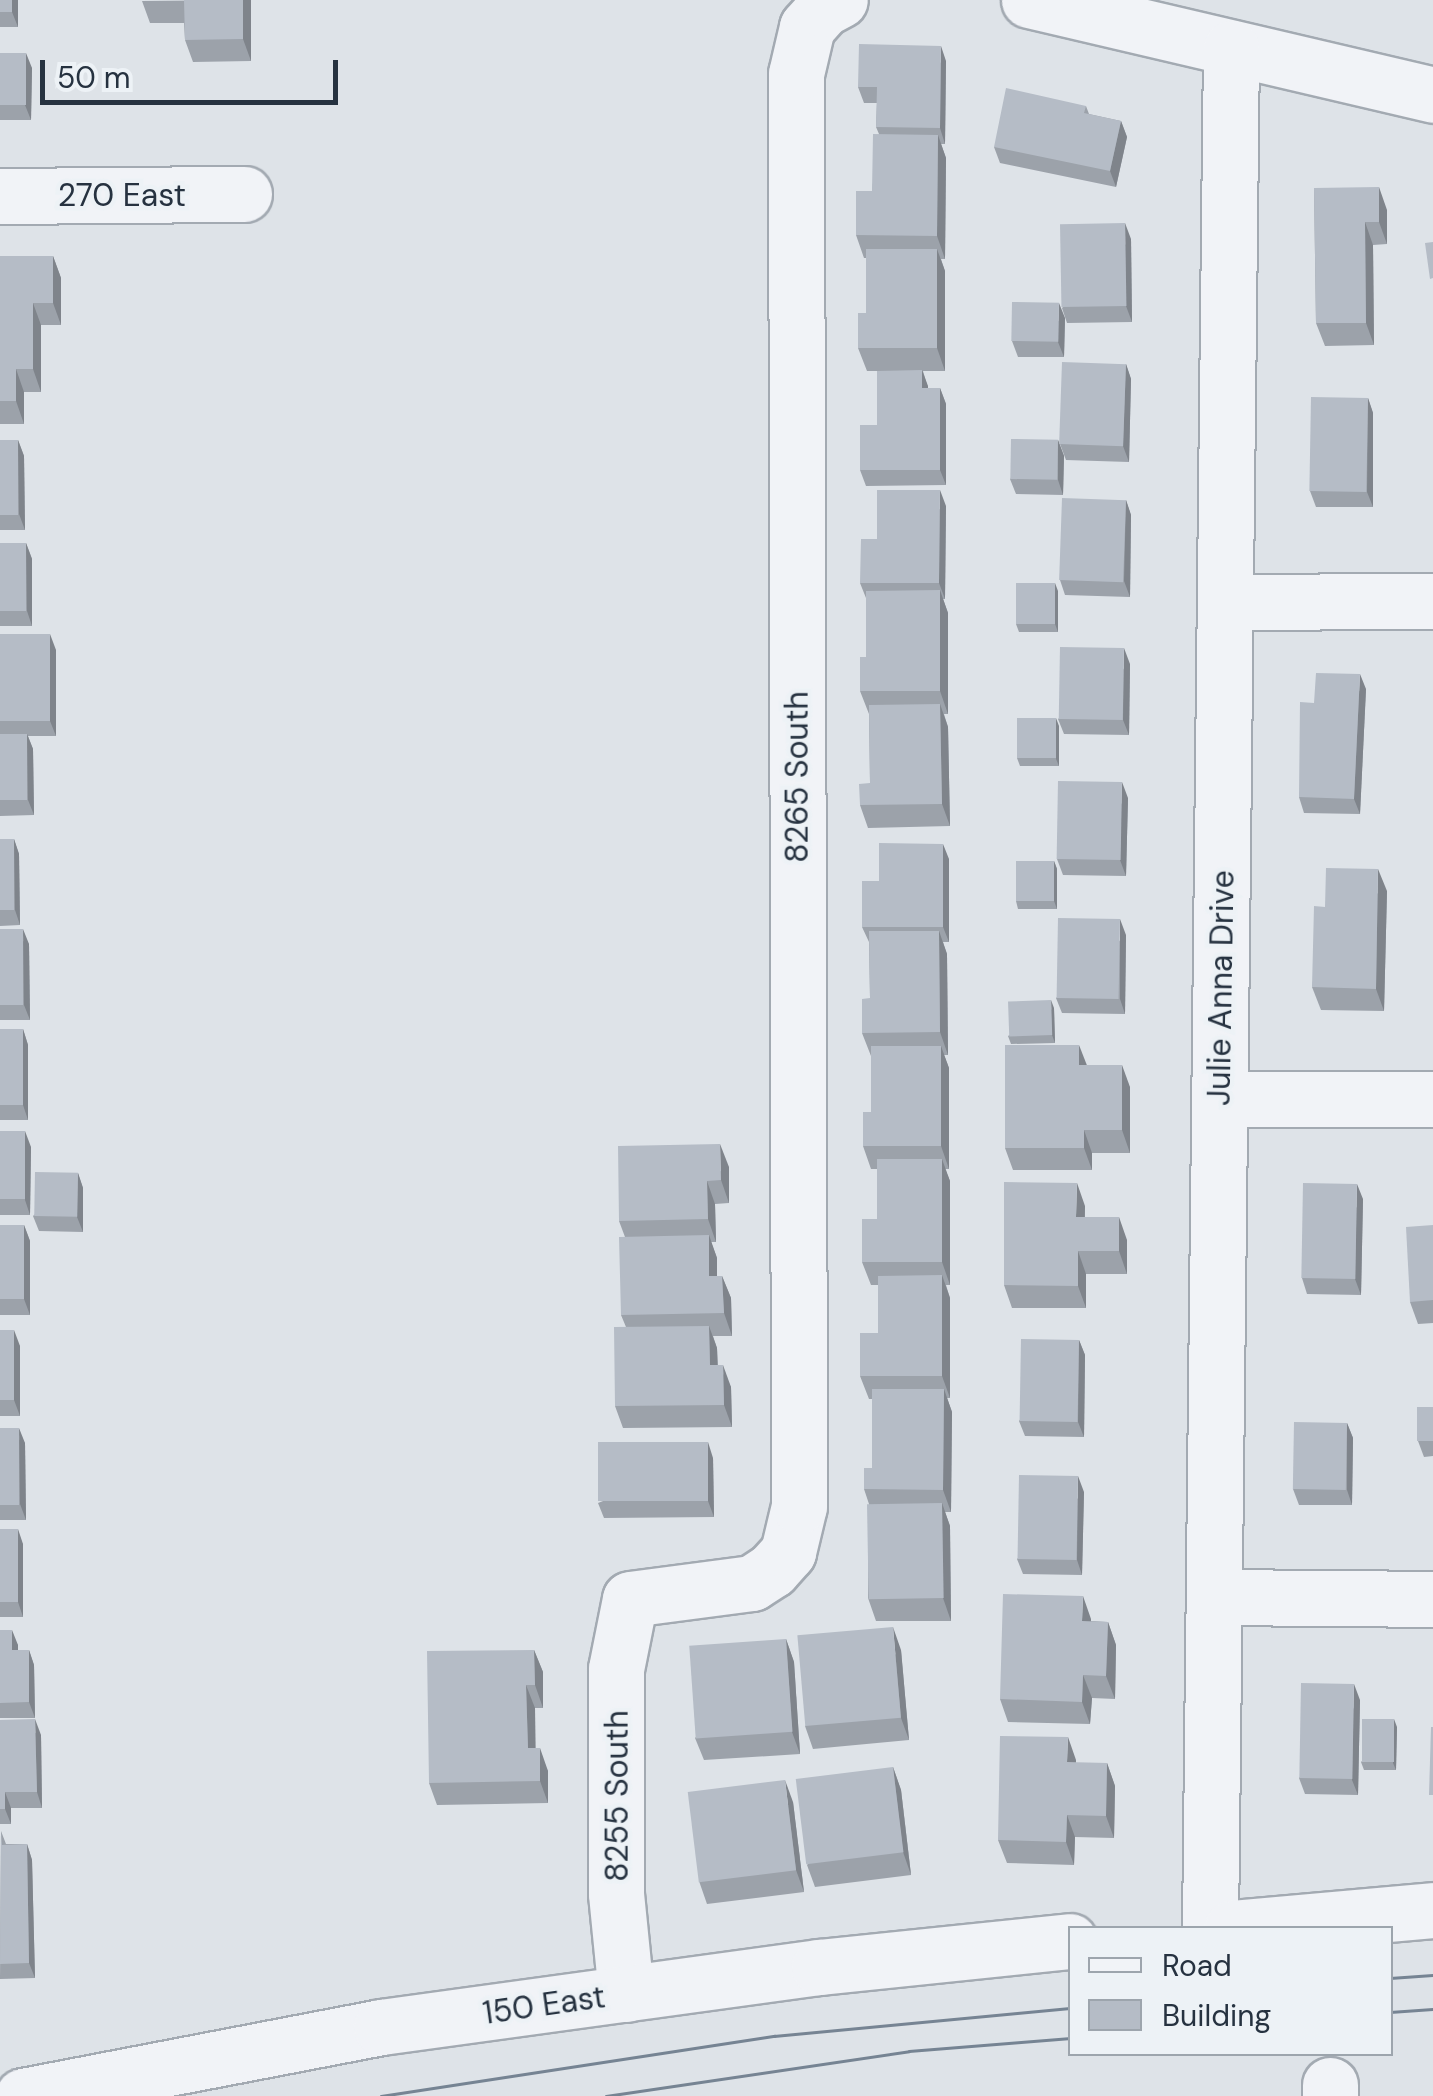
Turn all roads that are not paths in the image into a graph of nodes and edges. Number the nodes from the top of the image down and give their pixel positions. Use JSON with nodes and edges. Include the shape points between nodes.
{"nodes":[{"id":1,"x":1029,"y":0,"type":"edge"},
{"id":2,"x":832,"y":4,"type":"edge"},
{"id":3,"x":1231,"y":48,"type":"junction"},
{"id":4,"x":1433,"y":96,"type":"edge"},
{"id":5,"x":244,"y":194,"type":"dead end"},
{"id":6,"x":0,"y":196,"type":"edge"},
{"id":7,"x":1433,"y":601,"type":"edge"},
{"id":8,"x":1225,"y":602,"type":"junction"},
{"id":9,"x":1433,"y":1098,"type":"edge"},
{"id":10,"x":1220,"y":1100,"type":"junction"},
{"id":11,"x":1214,"y":1598,"type":"junction"},
{"id":12,"x":1433,"y":1599,"type":"edge"},
{"id":13,"x":630,"y":1600,"type":"joint"},
{"id":14,"x":1433,"y":1910,"type":"edge"},
{"id":15,"x":1210,"y":1926,"type":"edge"},
{"id":16,"x":1254,"y":1926,"type":"edge"},
{"id":17,"x":1068,"y":1941,"type":"edge"},
{"id":18,"x":626,"y":1994,"type":"junction"},
{"id":19,"x":22,"y":2096,"type":"edge"}],
"edges":[{"from":1,"to":3,"type":"street"},
{"from":2,"to":13,"type":"street","name":"8265 South","via":[[806,27],[796,74],[798,1506],[788,1552],[752,1583]]},
{"from":3,"to":4,"type":"street"},
{"from":3,"to":8,"type":"street","name":"Julie Anna Drive"},
{"from":5,"to":6,"type":"street","name":"270 East"},
{"from":7,"to":8,"type":"street"},
{"from":8,"to":10,"type":"street","name":"Julie Anna Drive"},
{"from":9,"to":10,"type":"street"},
{"from":10,"to":11,"type":"street","name":"Julie Anna Drive"},
{"from":11,"to":12,"type":"street"},
{"from":11,"to":15,"type":"street","name":"Julie Anna Drive"},
{"from":13,"to":18,"type":"street","name":"8255 South","via":[[616,1670],[616,1893]]},
{"from":14,"to":16,"type":"street"},
{"from":17,"to":18,"type":"street","name":"150 East"},
{"from":18,"to":19,"type":"street","name":"150 East","via":[[381,2027]]}]}
